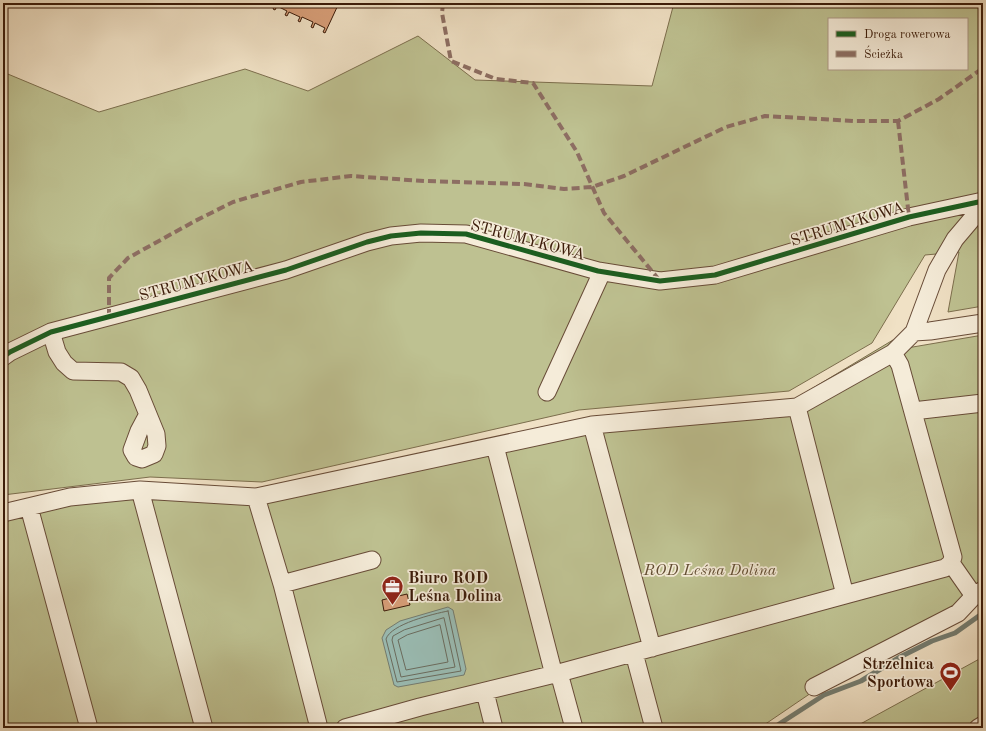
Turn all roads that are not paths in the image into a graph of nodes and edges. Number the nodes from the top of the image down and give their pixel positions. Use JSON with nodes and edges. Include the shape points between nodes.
{"nodes":[{"id":1,"x":983,"y":201,"type":"edge"},
{"id":2,"x":983,"y":206,"type":"edge"},
{"id":3,"x":602,"y":272,"type":"junction"},
{"id":4,"x":983,"y":323,"type":"edge"},
{"id":5,"x":51,"y":332,"type":"junction"},
{"id":6,"x":914,"y":332,"type":"junction"},
{"id":7,"x":893,"y":353,"type":"junction"},
{"id":8,"x":3,"y":357,"type":"edge"},
{"id":9,"x":547,"y":392,"type":"dead end"},
{"id":10,"x":983,"y":403,"type":"edge"},
{"id":11,"x":797,"y":407,"type":"junction"},
{"id":12,"x":913,"y":411,"type":"junction"},
{"id":13,"x":148,"y":416,"type":"dead end"},
{"id":14,"x":592,"y":425,"type":"junction"},
{"id":15,"x":495,"y":446,"type":"junction"},
{"id":16,"x":140,"y":490,"type":"junction"},
{"id":17,"x":256,"y":497,"type":"junction"},
{"id":18,"x":29,"y":507,"type":"junction"},
{"id":19,"x":3,"y":513,"type":"edge"},
{"id":20,"x":372,"y":560,"type":"dead end"},
{"id":21,"x":951,"y":563,"type":"junction"},
{"id":22,"x":282,"y":584,"type":"junction"},
{"id":23,"x":979,"y":593,"type":"edge"},
{"id":24,"x":845,"y":594,"type":"junction"},
{"id":25,"x":652,"y":648,"type":"junction"},
{"id":26,"x":634,"y":653,"type":"junction"},
{"id":27,"x":556,"y":674,"type":"junction"},
{"id":28,"x":814,"y":687,"type":"dead end"},
{"id":29,"x":484,"y":692,"type":"junction"},
{"id":30,"x":983,"y":725,"type":"edge"},
{"id":31,"x":89,"y":728,"type":"edge"},
{"id":32,"x":204,"y":728,"type":"edge"},
{"id":33,"x":319,"y":728,"type":"edge"},
{"id":34,"x":345,"y":728,"type":"edge"},
{"id":35,"x":494,"y":728,"type":"edge"},
{"id":36,"x":574,"y":728,"type":"edge"},
{"id":37,"x":654,"y":728,"type":"edge"},
{"id":38,"x":978,"y":728,"type":"edge"}],
"edges":[{"from":1,"to":3,"type":"street","name":"STRUMYKOWA","via":[[909,217],[715,275],[660,281]]},
{"from":2,"to":6,"type":"street","via":[[955,239],[937,270]]},
{"from":3,"to":5,"type":"street","name":"STRUMYKOWA","via":[[466,234],[420,233],[391,236],[286,270]]},
{"from":3,"to":9,"type":"street"},
{"from":4,"to":6,"type":"street"},
{"from":5,"to":8,"type":"street","name":"STRUMYKOWA"},
{"from":5,"to":13,"type":"street","via":[[57,352],[73,371],[121,372],[131,378]]},
{"from":6,"to":7,"type":"street"},
{"from":7,"to":11,"type":"street"},
{"from":7,"to":12,"type":"street","via":[[900,365]]},
{"from":10,"to":12,"type":"street"},
{"from":11,"to":14,"type":"street"},
{"from":11,"to":24,"type":"street"},
{"from":12,"to":21,"type":"street","via":[[954,557]]},
{"from":14,"to":15,"type":"street"},
{"from":14,"to":25,"type":"street"},
{"from":15,"to":17,"type":"street"},
{"from":15,"to":27,"type":"street"},
{"from":16,"to":17,"type":"street"},
{"from":16,"to":18,"type":"street","via":[[70,497]]},
{"from":16,"to":32,"type":"street"},
{"from":17,"to":22,"type":"street"},
{"from":18,"to":19,"type":"street"},
{"from":18,"to":31,"type":"street"},
{"from":20,"to":22,"type":"street"},
{"from":21,"to":23,"type":"street"},
{"from":21,"to":24,"type":"street","via":[[945,568]]},
{"from":22,"to":33,"type":"street"},
{"from":23,"to":28,"type":"street","via":[[958,612]]},
{"from":24,"to":25,"type":"street"},
{"from":25,"to":26,"type":"street"},
{"from":26,"to":27,"type":"street"},
{"from":26,"to":37,"type":"street"},
{"from":27,"to":29,"type":"street"},
{"from":27,"to":36,"type":"street"},
{"from":29,"to":34,"type":"street"},
{"from":29,"to":35,"type":"street"},
{"from":30,"to":38,"type":"street"}]}
